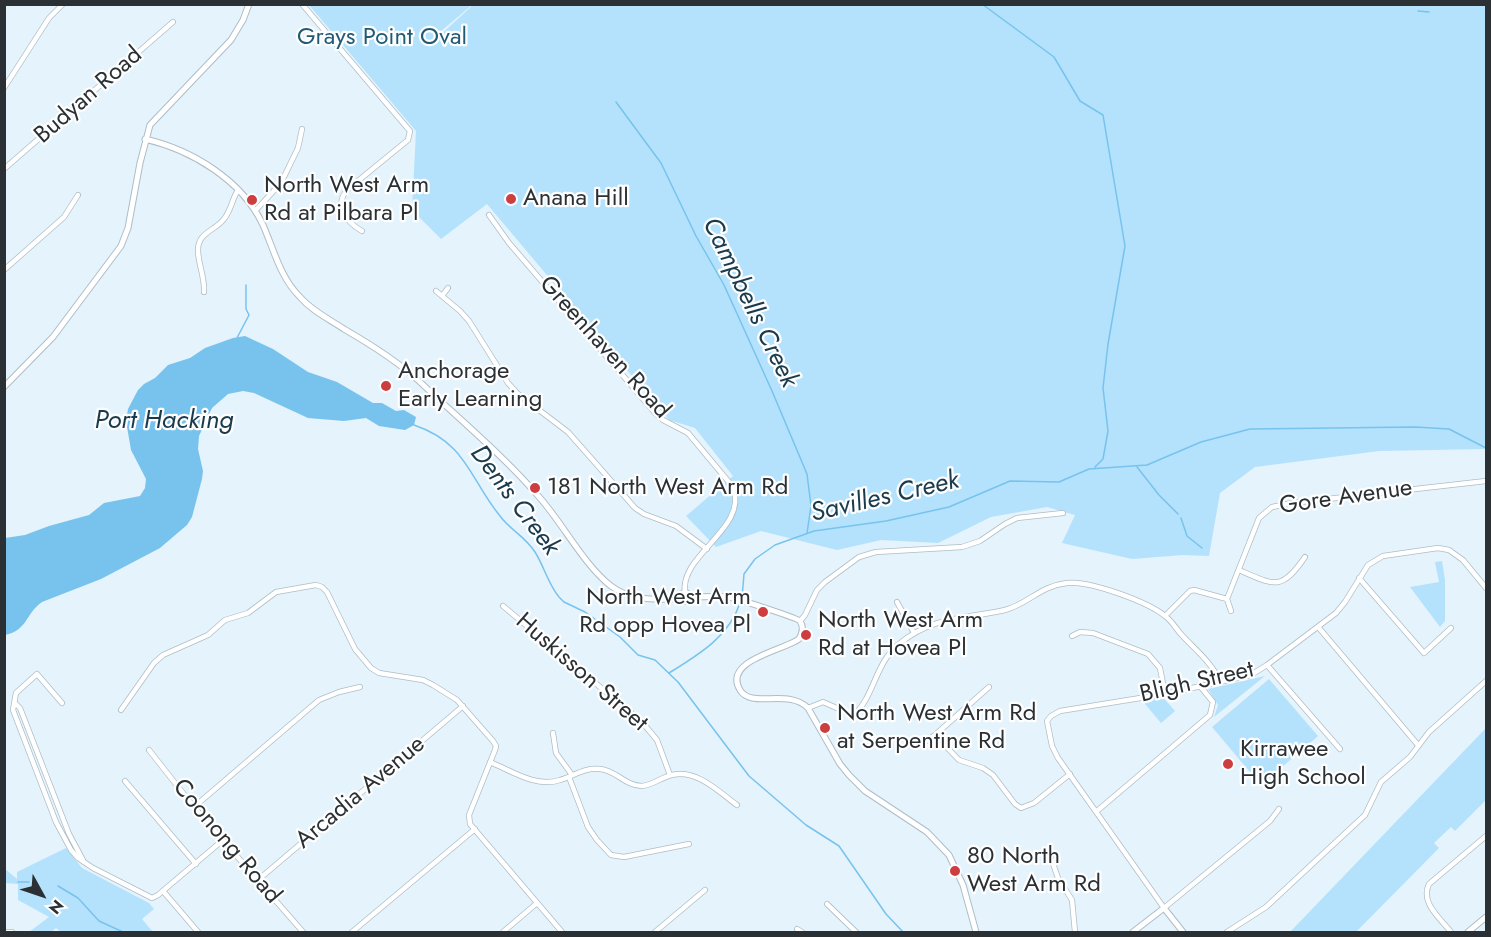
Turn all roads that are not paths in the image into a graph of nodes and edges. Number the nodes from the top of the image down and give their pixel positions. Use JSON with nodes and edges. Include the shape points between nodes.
{"nodes":[{"id":1,"x":63,"y":4,"type":"edge"},
{"id":2,"x":249,"y":4,"type":"edge"},
{"id":3,"x":302,"y":4,"type":"edge"},
{"id":4,"x":173,"y":22,"type":"dead end"},
{"id":5,"x":4,"y":88,"type":"edge"},
{"id":6,"x":302,"y":129,"type":"dead end"},
{"id":7,"x":145,"y":140,"type":"junction"},
{"id":8,"x":4,"y":169,"type":"edge"},
{"id":9,"x":238,"y":190,"type":"junction"},
{"id":10,"x":78,"y":195,"type":"dead end"},
{"id":11,"x":255,"y":212,"type":"junction"},
{"id":12,"x":489,"y":215,"type":"dead end"},
{"id":13,"x":493,"y":221,"type":"junction"},
{"id":14,"x":486,"y":226,"type":"dead end"},
{"id":15,"x":363,"y":231,"type":"dead end"},
{"id":16,"x":4,"y":270,"type":"edge"},
{"id":17,"x":448,"y":288,"type":"dead end"},
{"id":18,"x":436,"y":291,"type":"dead end"},
{"id":19,"x":204,"y":292,"type":"dead end"},
{"id":20,"x":442,"y":296,"type":"junction"},
{"id":21,"x":4,"y":387,"type":"edge"},
{"id":22,"x":1486,"y":481,"type":"edge"},
{"id":23,"x":1063,"y":513,"type":"dead end"},
{"id":24,"x":707,"y":549,"type":"junction"},
{"id":25,"x":1305,"y":557,"type":"dead end"},
{"id":26,"x":1239,"y":570,"type":"junction"},
{"id":27,"x":1359,"y":578,"type":"junction"},
{"id":28,"x":1486,"y":588,"type":"edge"},
{"id":29,"x":688,"y":595,"type":"junction"},
{"id":30,"x":1227,"y":599,"type":"junction"},
{"id":31,"x":897,"y":602,"type":"dead end"},
{"id":32,"x":503,"y":606,"type":"dead end"},
{"id":33,"x":1231,"y":610,"type":"dead end"},
{"id":34,"x":1165,"y":616,"type":"junction"},
{"id":35,"x":800,"y":621,"type":"junction"},
{"id":36,"x":1319,"y":628,"type":"junction"},
{"id":37,"x":1451,"y":628,"type":"dead end"},
{"id":38,"x":914,"y":633,"type":"junction"},
{"id":39,"x":1072,"y":636,"type":"dead end"},
{"id":40,"x":1267,"y":665,"type":"junction"},
{"id":41,"x":1486,"y":681,"type":"edge"},
{"id":42,"x":1220,"y":682,"type":"junction"},
{"id":43,"x":1200,"y":686,"type":"junction"},
{"id":44,"x":360,"y":687,"type":"dead end"},
{"id":45,"x":988,"y":687,"type":"dead end"},
{"id":46,"x":1165,"y":694,"type":"junction"},
{"id":47,"x":15,"y":703,"type":"junction"},
{"id":48,"x":62,"y":703,"type":"dead end"},
{"id":49,"x":463,"y":706,"type":"junction"},
{"id":50,"x":808,"y":708,"type":"junction"},
{"id":51,"x":121,"y":710,"type":"dead end"},
{"id":52,"x":553,"y":733,"type":"dead end"},
{"id":53,"x":935,"y":735,"type":"junction"},
{"id":54,"x":1418,"y":746,"type":"junction"},
{"id":55,"x":914,"y":747,"type":"dead end"},
{"id":56,"x":1340,"y":749,"type":"dead end"},
{"id":57,"x":149,"y":750,"type":"dead end"},
{"id":58,"x":490,"y":762,"type":"junction"},
{"id":59,"x":1070,"y":774,"type":"junction"},
{"id":60,"x":670,"y":775,"type":"junction"},
{"id":61,"x":571,"y":776,"type":"junction"},
{"id":62,"x":125,"y":781,"type":"dead end"},
{"id":63,"x":737,"y":806,"type":"dead end"},
{"id":64,"x":194,"y":807,"type":"junction"},
{"id":65,"x":1279,"y":809,"type":"dead end"},
{"id":66,"x":1097,"y":811,"type":"junction"},
{"id":67,"x":475,"y":829,"type":"junction"},
{"id":68,"x":1486,"y":836,"type":"edge"},
{"id":69,"x":223,"y":840,"type":"junction"},
{"id":70,"x":689,"y":844,"type":"dead end"},
{"id":71,"x":1051,"y":858,"type":"dead end"},
{"id":72,"x":84,"y":862,"type":"junction"},
{"id":73,"x":196,"y":864,"type":"junction"},
{"id":74,"x":258,"y":880,"type":"junction"},
{"id":75,"x":705,"y":890,"type":"dead end"},
{"id":76,"x":163,"y":891,"type":"junction"},
{"id":77,"x":537,"y":903,"type":"junction"},
{"id":78,"x":828,"y":904,"type":"dead end"},
{"id":79,"x":1164,"y":908,"type":"junction"},
{"id":80,"x":1486,"y":917,"type":"edge"},
{"id":81,"x":7,"y":933,"type":"edge"},
{"id":82,"x":12,"y":933,"type":"edge"},
{"id":83,"x":198,"y":933,"type":"edge"},
{"id":84,"x":303,"y":933,"type":"edge"},
{"id":85,"x":352,"y":933,"type":"edge"},
{"id":86,"x":503,"y":933,"type":"edge"},
{"id":87,"x":562,"y":933,"type":"edge"},
{"id":88,"x":656,"y":933,"type":"edge"},
{"id":89,"x":856,"y":933,"type":"edge"},
{"id":90,"x":976,"y":933,"type":"edge"},
{"id":91,"x":1075,"y":933,"type":"edge"},
{"id":92,"x":1133,"y":933,"type":"edge"},
{"id":93,"x":1182,"y":933,"type":"edge"},
{"id":94,"x":1227,"y":933,"type":"edge"},
{"id":95,"x":1451,"y":933,"type":"edge"},
{"id":96,"x":1468,"y":933,"type":"edge"}],
"edges":[{"from":1,"to":5,"type":"street","via":[[49,18]]},
{"from":2,"to":7,"type":"street","via":[[231,40],[154,120]]},
{"from":3,"to":15,"type":"street","via":[[408,128],[410,138],[341,197],[343,214]]},
{"from":4,"to":8,"type":"street","name":"Budyan Road"},
{"from":6,"to":11,"type":"street","via":[[282,183]]},
{"from":7,"to":9,"type":"street","via":[[166,145],[207,165]]},
{"from":7,"to":21,"type":"street","via":[[121,246],[53,338]]},
{"from":9,"to":11,"type":"street"},
{"from":9,"to":19,"type":"street","via":[[226,217],[206,232],[199,244]]},
{"from":10,"to":16,"type":"street","via":[[64,217]]},
{"from":11,"to":29,"type":"street","via":[[284,276],[300,298],[386,354],[418,380],[534,491],[601,578],[633,597],[686,602]]},
{"from":12,"to":13,"type":"street","name":"Greenhaven Road"},
{"from":13,"to":14,"type":"street"},
{"from":13,"to":24,"type":"street","name":"Greenhaven Road","via":[[656,414],[688,433],[731,483],[736,498],[733,513]]},
{"from":17,"to":20,"type":"street"},
{"from":18,"to":20,"type":"street"},
{"from":20,"to":24,"type":"street","via":[[470,321],[513,389],[568,432],[635,508],[676,526]]},
{"from":22,"to":26,"type":"street","name":"Gore Avenue","via":[[1272,507],[1259,518]]},
{"from":23,"to":35,"type":"street","via":[[1017,518],[980,541],[962,547],[864,554],[820,586]]},
{"from":24,"to":29,"type":"street","name":"Greenhaven Road","via":[[687,577]]},
{"from":25,"to":26,"type":"street","via":[[1290,577],[1280,582],[1264,581]]},
{"from":26,"to":30,"type":"street","name":"Gore Avenue"},
{"from":27,"to":28,"type":"street","name":"Bligh Street","via":[[1368,565],[1383,556],[1443,548],[1459,556]]},
{"from":27,"to":36,"type":"street","name":"Bligh Street","via":[[1341,608]]},
{"from":27,"to":37,"type":"street","via":[[1424,653]]},
{"from":29,"to":35,"type":"street","via":[[736,599]]},
{"from":30,"to":33,"type":"street"},
{"from":30,"to":34,"type":"street","via":[[1194,590]]},
{"from":31,"to":38,"type":"street"},
{"from":32,"to":60,"type":"street","name":"Huskisson Street","via":[[642,722],[657,740]]},
{"from":34,"to":38,"type":"street","via":[[1116,592],[1070,582],[1046,588],[1009,609],[934,623]]},
{"from":34,"to":42,"type":"street","via":[[1213,668]]},
{"from":35,"to":50,"type":"street","via":[[799,639],[750,662],[740,671],[737,684],[749,697],[792,698]]},
{"from":36,"to":40,"type":"street","name":"Bligh Street"},
{"from":36,"to":54,"type":"street"},
{"from":38,"to":50,"type":"street","via":[[889,653],[856,712],[823,702]]},
{"from":39,"to":46,"type":"street","via":[[1093,633],[1148,654],[1160,668]]},
{"from":40,"to":42,"type":"street","name":"Bligh Street","via":[[1251,675]]},
{"from":40,"to":56,"type":"street"},
{"from":41,"to":54,"type":"street"},
{"from":42,"to":43,"type":"street","name":"Bligh Street"},
{"from":43,"to":46,"type":"street","name":"Bligh Street"},
{"from":43,"to":66,"type":"street","via":[[1213,702],[1210,715]]},
{"from":44,"to":64,"type":"street","via":[[319,700]]},
{"from":45,"to":53,"type":"street"},
{"from":46,"to":59,"type":"street","name":"Bligh Street","via":[[1060,711],[1049,718],[1054,751]]},
{"from":47,"to":48,"type":"street","via":[[17,691],[37,674]]},
{"from":47,"to":72,"type":"street"},
{"from":47,"to":72,"type":"street","via":[[13,710],[56,822],[71,850]]},
{"from":49,"to":51,"type":"street","via":[[428,682],[371,668],[355,649],[327,592],[316,585],[276,592],[248,613],[225,620],[208,635],[163,655]]},
{"from":49,"to":58,"type":"street","via":[[496,746]]},
{"from":49,"to":74,"type":"street","name":"Arcadia Avenue"},
{"from":50,"to":90,"type":"street","via":[[840,764],[855,782],[945,849],[961,879]]},
{"from":52,"to":61,"type":"street","via":[[556,753]]},
{"from":53,"to":55,"type":"street"},
{"from":53,"to":59,"type":"street","via":[[959,760],[993,775],[1021,808]]},
{"from":54,"to":94,"type":"street","via":[[1381,782],[1365,815],[1266,907]]},
{"from":57,"to":64,"type":"street","name":"Coonong Road"},
{"from":58,"to":61,"type":"street","via":[[538,782]]},
{"from":58,"to":67,"type":"street","via":[[469,815]]},
{"from":59,"to":66,"type":"street"},
{"from":60,"to":61,"type":"street","via":[[642,786],[601,769]]},
{"from":60,"to":63,"type":"street","via":[[697,778]]},
{"from":61,"to":70,"type":"street","via":[[586,822],[611,855],[624,857]]},
{"from":62,"to":73,"type":"street"},
{"from":64,"to":69,"type":"street","name":"Coonong Road"},
{"from":65,"to":79,"type":"street","via":[[1270,821]]},
{"from":66,"to":79,"type":"street"},
{"from":67,"to":77,"type":"street"},
{"from":67,"to":85,"type":"street"},
{"from":68,"to":95,"type":"street","via":[[1429,884],[1426,891],[1426,900]]},
{"from":69,"to":73,"type":"street"},
{"from":69,"to":74,"type":"street","name":"Coonong Road"},
{"from":71,"to":91,"type":"street","via":[[1072,900]]},
{"from":72,"to":76,"type":"street","via":[[150,898]]},
{"from":73,"to":76,"type":"street"},
{"from":74,"to":84,"type":"street","name":"Coonong Road"},
{"from":75,"to":88,"type":"street"},
{"from":76,"to":83,"type":"street"},
{"from":77,"to":86,"type":"street"},
{"from":77,"to":87,"type":"street"},
{"from":78,"to":89,"type":"street"},
{"from":79,"to":92,"type":"street"},
{"from":79,"to":93,"type":"street"},
{"from":80,"to":96,"type":"street"},
{"from":81,"to":82,"type":"street"}]}
